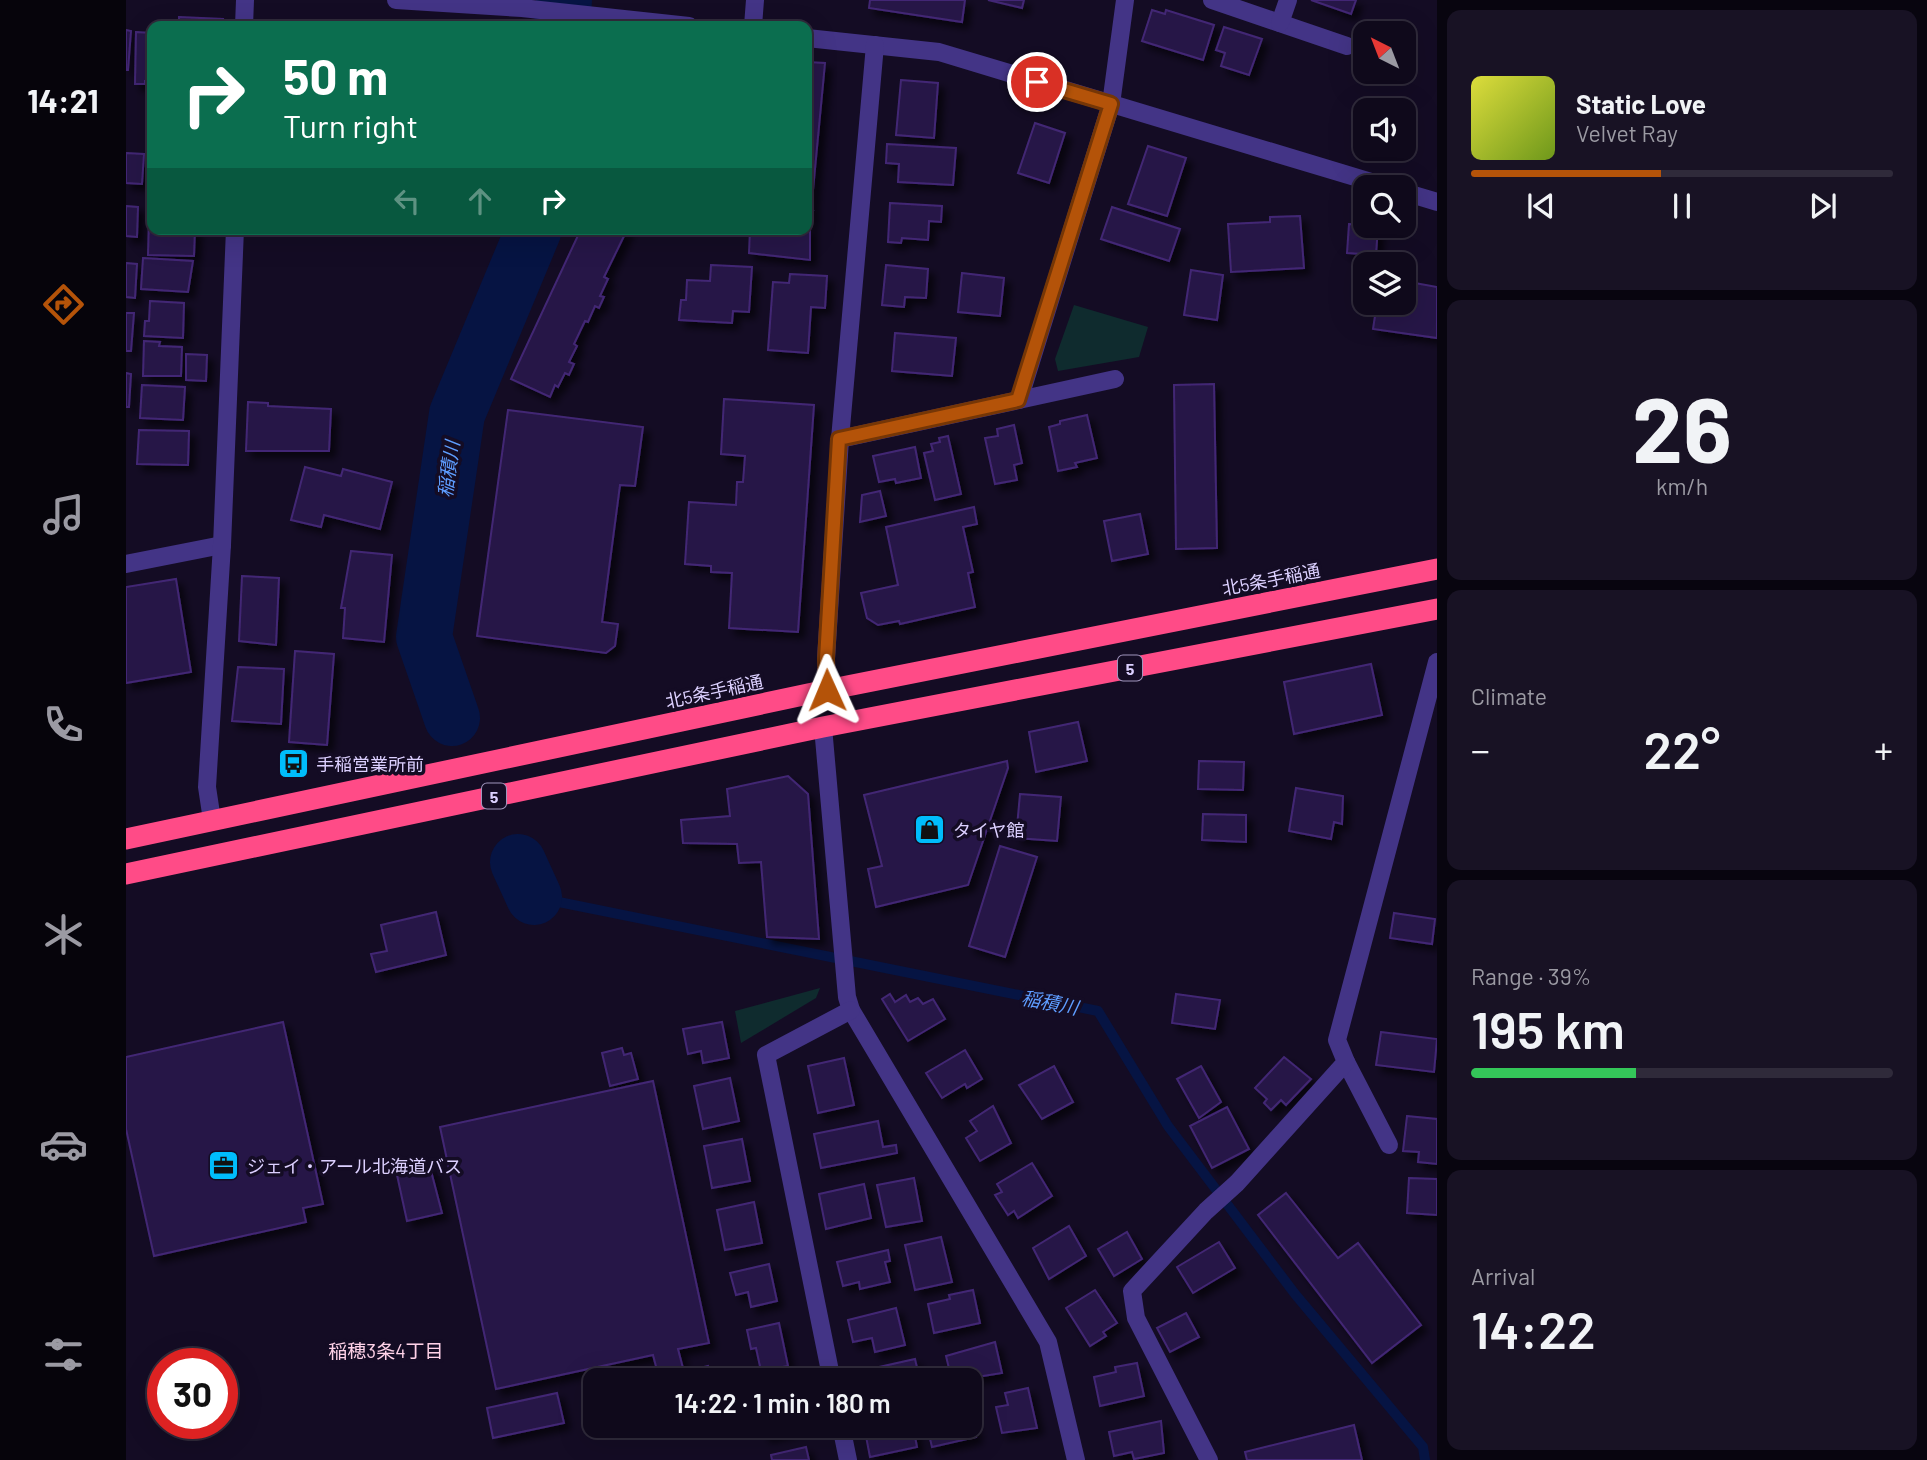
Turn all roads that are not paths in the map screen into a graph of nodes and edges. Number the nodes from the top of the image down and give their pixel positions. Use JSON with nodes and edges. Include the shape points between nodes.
{"nodes":[{"id":1,"x":245,"y":0,"type":"edge"},
{"id":2,"x":396,"y":0,"type":"edge"},
{"id":3,"x":755,"y":0,"type":"edge"},
{"id":4,"x":1125,"y":0,"type":"edge"},
{"id":5,"x":1212,"y":0,"type":"edge"},
{"id":6,"x":1288,"y":0,"type":"edge"},
{"id":7,"x":592,"y":11,"type":"edge"},
{"id":8,"x":244,"y":21,"type":"edge"},
{"id":9,"x":657,"y":21,"type":"edge"},
{"id":10,"x":753,"y":21,"type":"edge"},
{"id":11,"x":1280,"y":23,"type":"junction"},
{"id":12,"x":812,"y":39,"type":"edge"},
{"id":13,"x":875,"y":46,"type":"junction"},
{"id":14,"x":1347,"y":46,"type":"dead end"},
{"id":15,"x":1111,"y":104,"type":"junction"},
{"id":16,"x":1353,"y":177,"type":"edge"},
{"id":17,"x":1416,"y":196,"type":"edge"},
{"id":18,"x":1437,"y":202,"type":"edge"},
{"id":19,"x":235,"y":235,"type":"edge"},
{"id":20,"x":1115,"y":379,"type":"dead end"},
{"id":21,"x":1018,"y":400,"type":"junction"},
{"id":22,"x":839,"y":439,"type":"junction"},
{"id":23,"x":222,"y":545,"type":"junction"},
{"id":24,"x":126,"y":564,"type":"edge"},
{"id":25,"x":1437,"y":569,"type":"edge"},
{"id":26,"x":1437,"y":609,"type":"edge"},
{"id":27,"x":1437,"y":662,"type":"edge"},
{"id":28,"x":827,"y":690,"type":"junction"},
{"id":29,"x":823,"y":727,"type":"junction"},
{"id":30,"x":212,"y":820,"type":"junction"},
{"id":31,"x":126,"y":839,"type":"edge"},
{"id":32,"x":126,"y":874,"type":"edge"},
{"id":33,"x":849,"y":1004,"type":"junction"},
{"id":34,"x":1346,"y":1062,"type":"junction"},
{"id":35,"x":1389,"y":1145,"type":"dead end"},
{"id":36,"x":829,"y":1368,"type":"edge"},
{"id":37,"x":843,"y":1438,"type":"edge"},
{"id":38,"x":848,"y":1460,"type":"edge"},
{"id":39,"x":1076,"y":1460,"type":"edge"},
{"id":40,"x":1209,"y":1460,"type":"edge"}],
"edges":[{"from":1,"to":8,"type":"street"},
{"from":2,"to":7,"type":"street"},
{"from":3,"to":10,"type":"street"},
{"from":4,"to":15,"type":"street"},
{"from":5,"to":11,"type":"street"},
{"from":6,"to":11,"type":"street"},
{"from":7,"to":9,"type":"street"},
{"from":11,"to":14,"type":"street"},
{"from":12,"to":13,"type":"street"},
{"from":13,"to":15,"type":"street","via":[[939,52]]},
{"from":13,"to":22,"type":"street"},
{"from":15,"to":16,"type":"street"},
{"from":15,"to":21,"type":"street"},
{"from":17,"to":18,"type":"street"},
{"from":19,"to":23,"type":"street"},
{"from":20,"to":21,"type":"street"},
{"from":21,"to":22,"type":"street"},
{"from":22,"to":28,"type":"street"},
{"from":23,"to":24,"type":"street"},
{"from":23,"to":30,"type":"street","via":[[207,787]]},
{"from":25,"to":28,"type":"highway","name":"北5条手稲通","number":"5"},
{"from":26,"to":29,"type":"highway","number":"5"},
{"from":27,"to":34,"type":"street","via":[[1337,1040]]},
{"from":28,"to":30,"type":"highway","name":"北5条手稲通","number":"5"},
{"from":29,"to":32,"type":"highway","number":"5"},
{"from":29,"to":33,"type":"street"},
{"from":30,"to":31,"type":"highway","name":"北5条手稲通","number":"5"},
{"from":33,"to":36,"type":"street","via":[[766,1055]]},
{"from":33,"to":39,"type":"street","via":[[1048,1342]]},
{"from":34,"to":35,"type":"street"},
{"from":34,"to":40,"type":"street","via":[[1132,1291],[1136,1318]]},
{"from":37,"to":38,"type":"street"}]}
